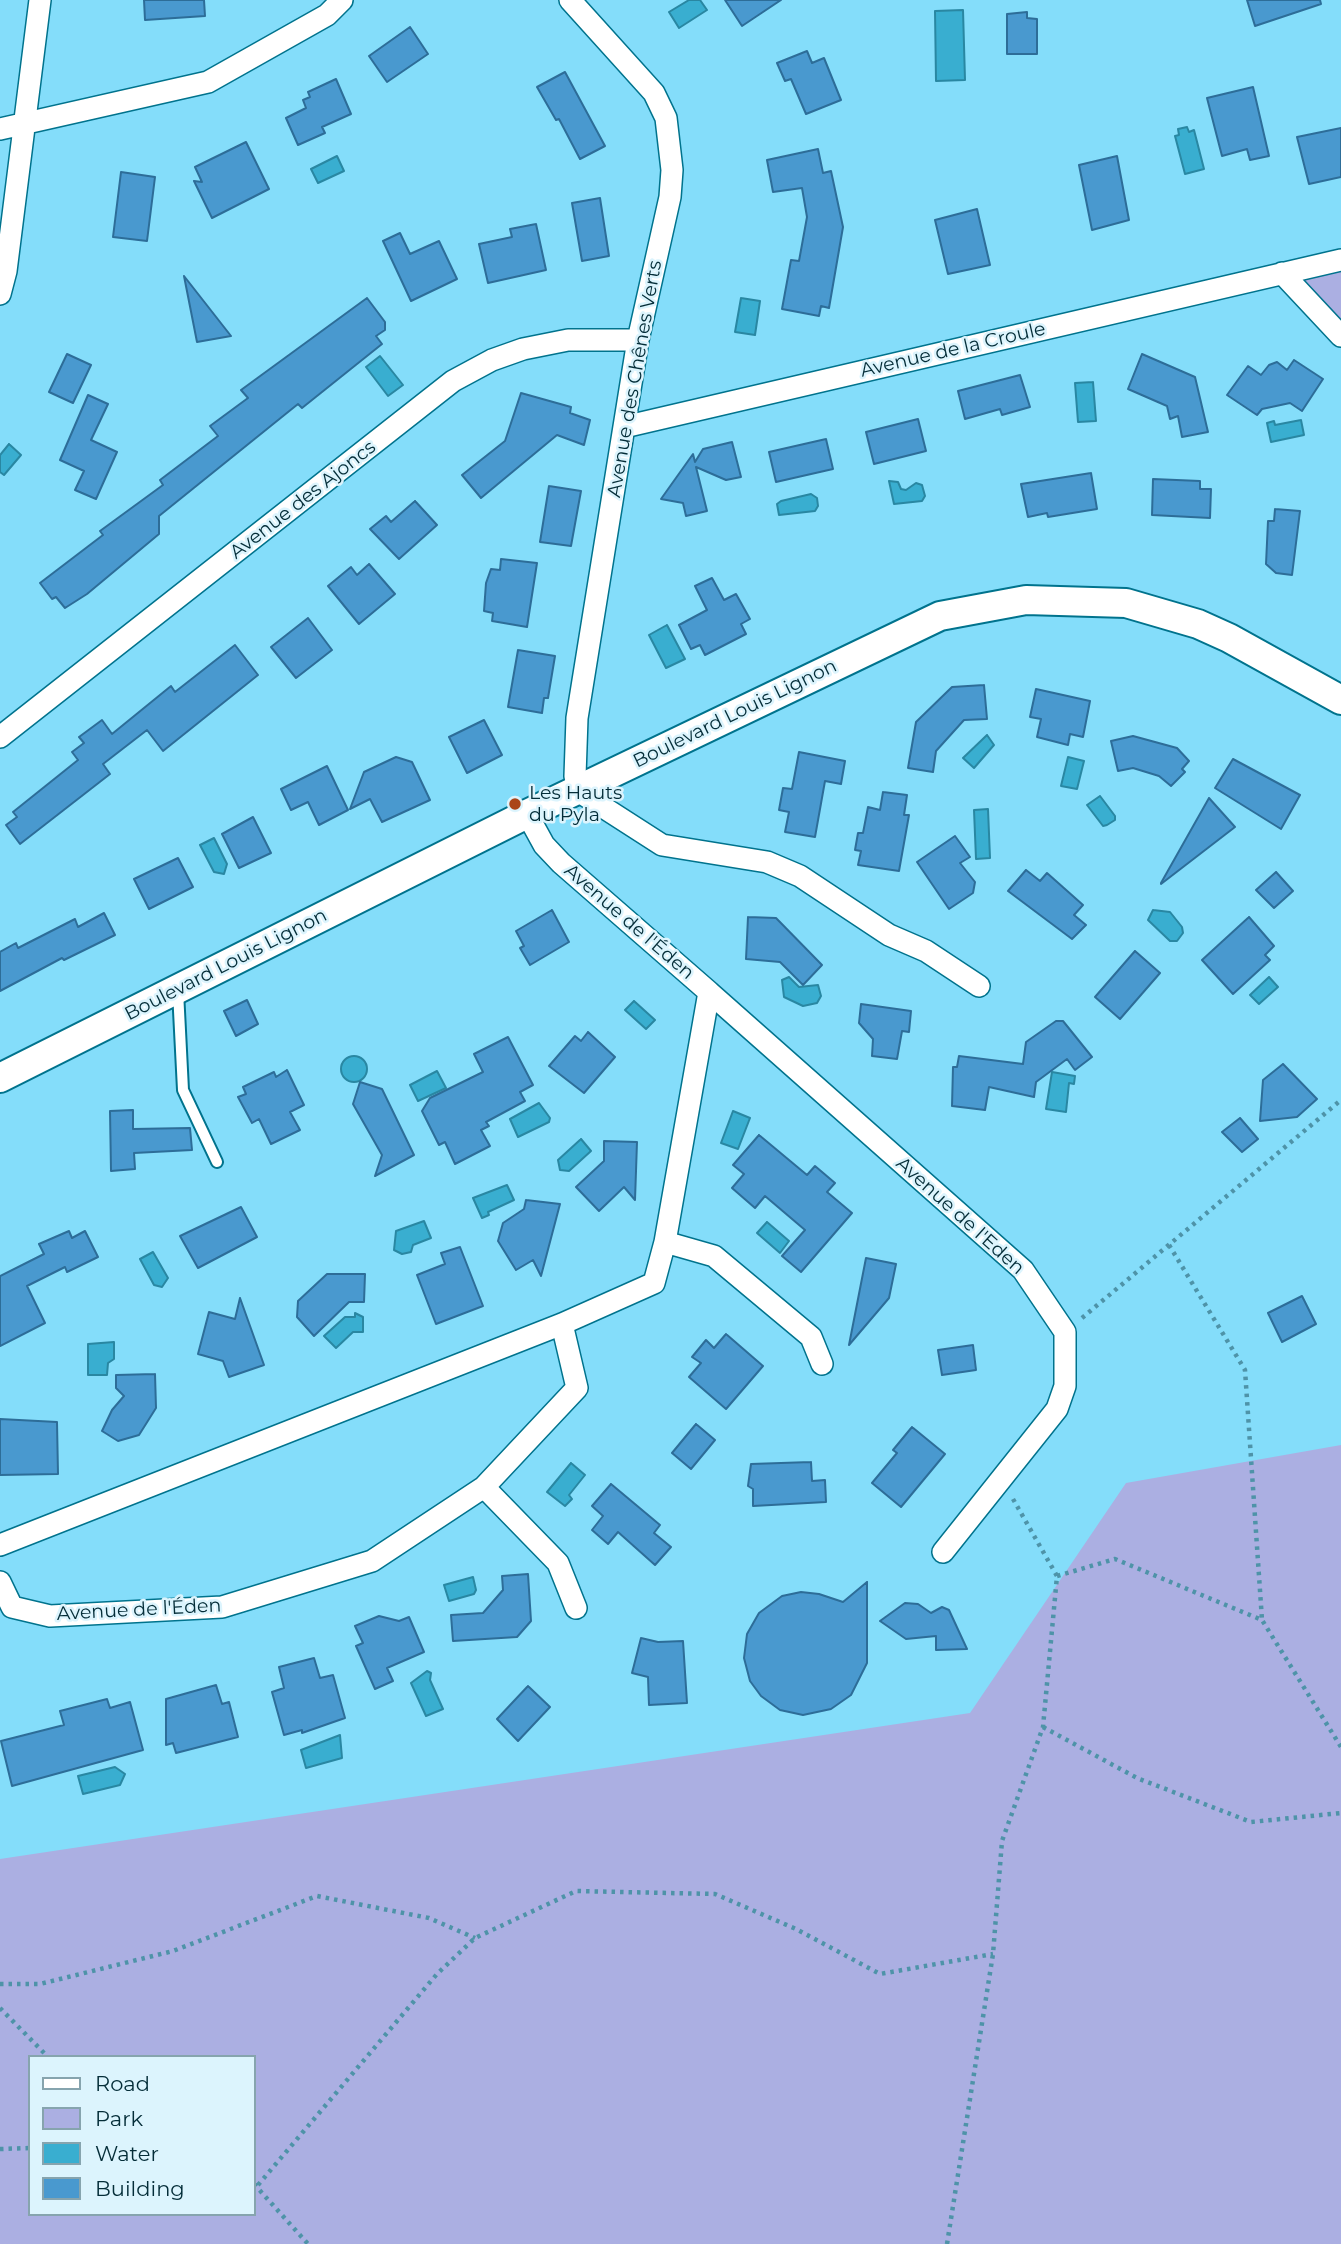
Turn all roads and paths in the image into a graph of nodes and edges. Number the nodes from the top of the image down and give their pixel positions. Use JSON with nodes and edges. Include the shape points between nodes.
{"nodes":[{"id":1,"x":40,"y":0,"type":"edge"},
{"id":2,"x":342,"y":0,"type":"edge"},
{"id":3,"x":570,"y":0,"type":"edge"},
{"id":4,"x":24,"y":124,"type":"junction"},
{"id":5,"x":0,"y":129,"type":"edge"},
{"id":6,"x":1341,"y":260,"type":"edge"},
{"id":7,"x":1282,"y":273,"type":"junction"},
{"id":8,"x":0,"y":294,"type":"edge"},
{"id":9,"x":1341,"y":337,"type":"edge"},
{"id":10,"x":638,"y":340,"type":"junction"},
{"id":11,"x":624,"y":427,"type":"junction"},
{"id":12,"x":1341,"y":700,"type":"edge"},
{"id":13,"x":0,"y":737,"type":"edge"},
{"id":14,"x":578,"y":792,"type":"junction"},
{"id":15,"x":527,"y":814,"type":"junction"},
{"id":16,"x":979,"y":986,"type":"dead end"},
{"id":17,"x":178,"y":989,"type":"junction"},
{"id":18,"x":709,"y":992,"type":"junction"},
{"id":19,"x":0,"y":1078,"type":"edge"},
{"id":20,"x":1341,"y":1100,"type":"edge"},
{"id":21,"x":217,"y":1162,"type":"dead end"},
{"id":22,"x":665,"y":1242,"type":"junction"},
{"id":23,"x":1169,"y":1245,"type":"junction"},
{"id":24,"x":562,"y":1324,"type":"junction"},
{"id":25,"x":1066,"y":1332,"type":"junction"},
{"id":26,"x":822,"y":1364,"type":"dead end"},
{"id":27,"x":1002,"y":1480,"type":"junction"},
{"id":28,"x":484,"y":1487,"type":"junction"},
{"id":29,"x":0,"y":1545,"type":"edge"},
{"id":30,"x":943,"y":1552,"type":"dead end"},
{"id":31,"x":1057,"y":1576,"type":"junction"},
{"id":32,"x":0,"y":1582,"type":"edge"},
{"id":33,"x":576,"y":1608,"type":"dead end"},
{"id":34,"x":1262,"y":1620,"type":"junction"},
{"id":35,"x":1043,"y":1727,"type":"junction"},
{"id":36,"x":1341,"y":1747,"type":"edge"},
{"id":37,"x":1341,"y":1813,"type":"edge"},
{"id":38,"x":475,"y":1938,"type":"junction"},
{"id":39,"x":993,"y":1954,"type":"junction"},
{"id":40,"x":0,"y":1984,"type":"edge"},
{"id":41,"x":0,"y":2008,"type":"edge"},
{"id":42,"x":46,"y":2055,"type":"edge"},
{"id":43,"x":28,"y":2148,"type":"edge"},
{"id":44,"x":0,"y":2149,"type":"edge"},
{"id":45,"x":256,"y":2185,"type":"edge"},
{"id":46,"x":308,"y":2244,"type":"edge"},
{"id":47,"x":947,"y":2244,"type":"edge"}],
"edges":[{"from":1,"to":4,"type":"street"},
{"from":2,"to":4,"type":"street","via":[[327,15],[208,82]]},
{"from":3,"to":10,"type":"street","name":"Avenue des Chênes Verts","via":[[654,93],[671,141],[670,197]]},
{"from":4,"to":5,"type":"street"},
{"from":4,"to":8,"type":"street"},
{"from":6,"to":7,"type":"street","name":"Avenue de la Croule"},
{"from":7,"to":9,"type":"street"},
{"from":7,"to":11,"type":"street","name":"Avenue de la Croule"},
{"from":10,"to":11,"type":"street","name":"Avenue des Chênes Verts"},
{"from":10,"to":13,"type":"street","name":"Avenue des Ajoncs","via":[[568,340],[523,349],[453,381]]},
{"from":11,"to":14,"type":"street","name":"Avenue des Chênes Verts","via":[[577,718]]},
{"from":12,"to":14,"type":"main road","name":"Boulevard Louis Lignon","via":[[1229,638],[1151,609],[1095,600],[1026,600],[940,616]]},
{"from":14,"to":15,"type":"main road","name":"Boulevard Louis Lignon"},
{"from":14,"to":16,"type":"street","via":[[662,845],[767,862],[800,876],[888,935],[926,951]]},
{"from":15,"to":17,"type":"main road","name":"Boulevard Louis Lignon"},
{"from":15,"to":18,"type":"street","name":"Avenue de l'Éden","via":[[544,845],[561,863]]},
{"from":17,"to":19,"type":"main road","name":"Boulevard Louis Lignon"},
{"from":17,"to":21,"type":"lane","via":[[183,1090]]},
{"from":18,"to":22,"type":"street","name":"Avenue de l'Éden"},
{"from":18,"to":25,"type":"street","name":"Avenue de l'Eden","via":[[1023,1270]]},
{"from":20,"to":23,"type":"path"},
{"from":22,"to":24,"type":"street","name":"Avenue de l'Éden","via":[[654,1283]]},
{"from":22,"to":26,"type":"street","via":[[714,1256],[811,1337]]},
{"from":23,"to":25,"type":"path"},
{"from":23,"to":34,"type":"path","via":[[1245,1370]]},
{"from":24,"to":28,"type":"street","name":"Avenue de l'Éden","via":[[577,1388]]},
{"from":24,"to":29,"type":"street","name":"Avenue de l'Éden"},
{"from":25,"to":27,"type":"street","via":[[1065,1386],[1057,1409]]},
{"from":27,"to":30,"type":"street"},
{"from":27,"to":31,"type":"path"},
{"from":28,"to":32,"type":"street","name":"Avenue de l'Éden","via":[[372,1561],[222,1607],[50,1616],[12,1606]]},
{"from":28,"to":33,"type":"street","via":[[558,1563]]},
{"from":31,"to":34,"type":"path","via":[[1115,1559]]},
{"from":31,"to":35,"type":"path"},
{"from":34,"to":36,"type":"path"},
{"from":35,"to":37,"type":"path","via":[[1137,1778],[1251,1822]]},
{"from":35,"to":39,"type":"path","via":[[1002,1841]]},
{"from":38,"to":39,"type":"path","via":[[576,1891],[715,1894],[796,1929],[880,1974]]},
{"from":38,"to":40,"type":"path","via":[[429,1918],[317,1896],[173,1951],[40,1984]]},
{"from":38,"to":45,"type":"path","via":[[437,1974]]},
{"from":39,"to":47,"type":"path"},
{"from":41,"to":42,"type":"path"},
{"from":43,"to":44,"type":"path"},
{"from":45,"to":46,"type":"path"}]}
